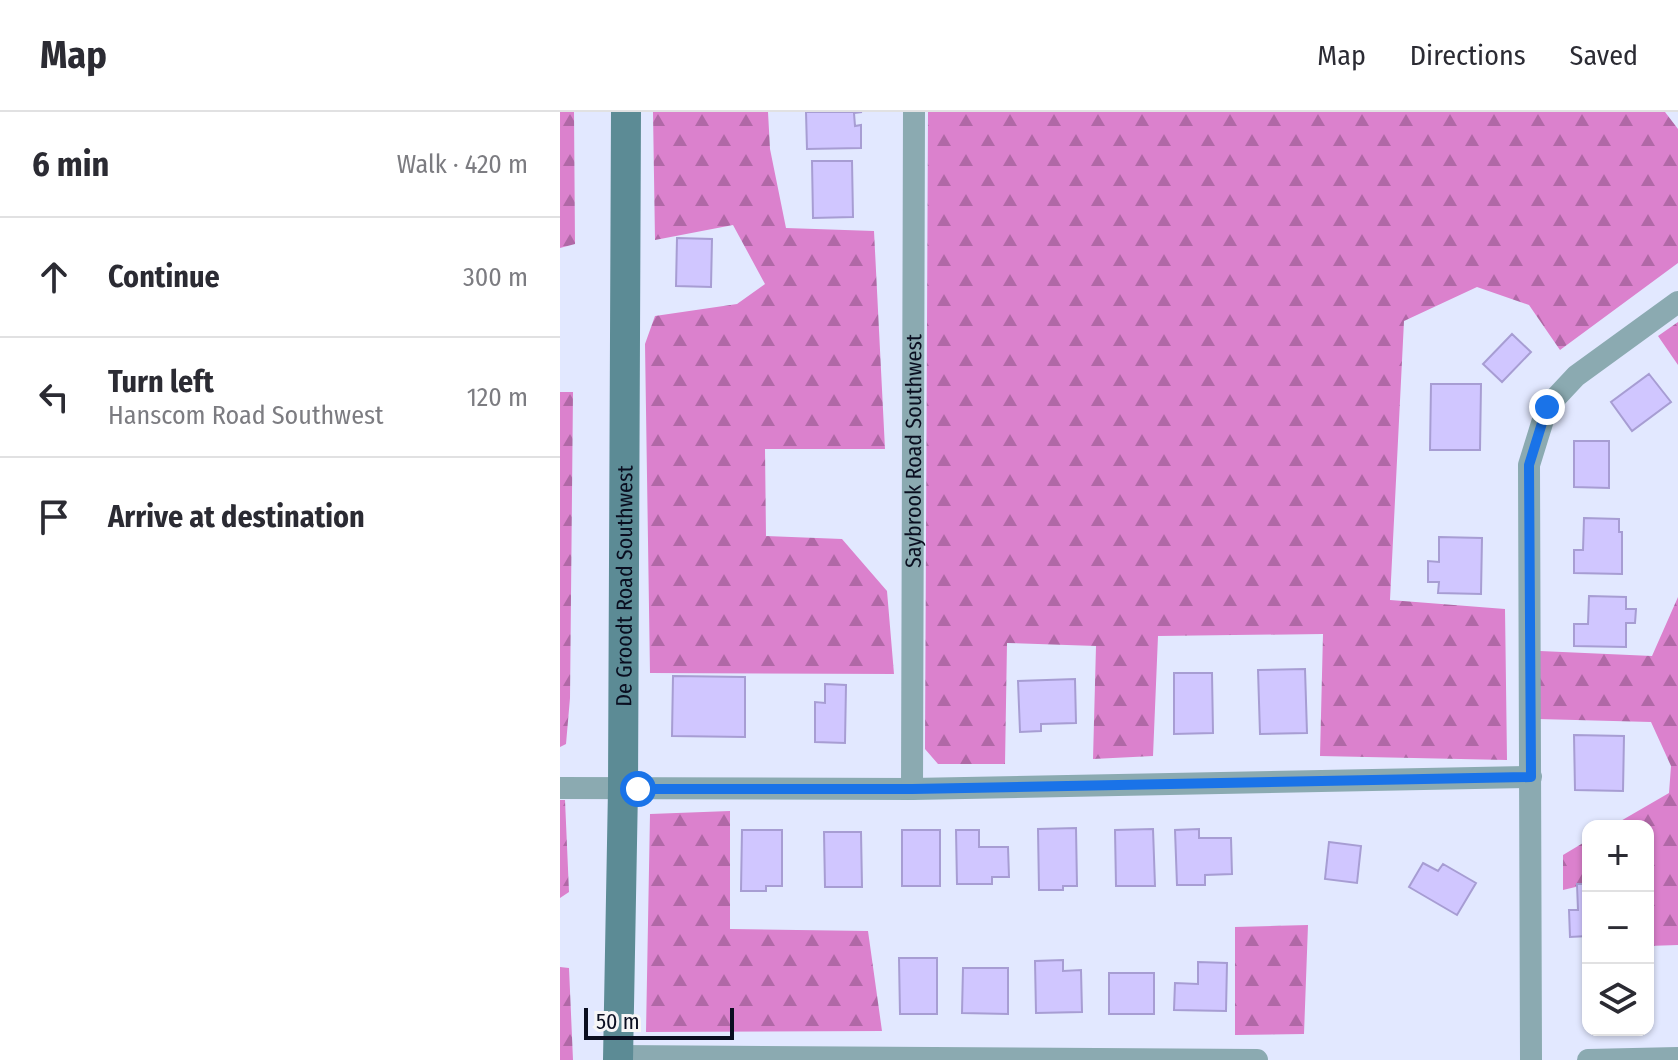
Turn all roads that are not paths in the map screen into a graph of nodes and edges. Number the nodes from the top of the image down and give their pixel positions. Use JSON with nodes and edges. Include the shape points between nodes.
{"nodes":[{"id":1,"x":626,"y":112,"type":"edge"},
{"id":2,"x":914,"y":112,"type":"edge"},
{"id":3,"x":1678,"y":302,"type":"edge"},
{"id":4,"x":1531,"y":777,"type":"junction"},
{"id":5,"x":560,"y":788,"type":"edge"},
{"id":6,"x":623,"y":789,"type":"junction"},
{"id":7,"x":912,"y":789,"type":"junction"},
{"id":8,"x":618,"y":1058,"type":"edge"},
{"id":9,"x":1678,"y":1058,"type":"edge"},
{"id":10,"x":1257,"y":1060,"type":"edge"},
{"id":11,"x":1531,"y":1060,"type":"edge"},
{"id":12,"x":1588,"y":1060,"type":"edge"}],
"edges":[{"from":1,"to":6,"type":"street","name":"De Groodt Road Southwest"},
{"from":2,"to":7,"type":"street","name":"Saybrook Road Southwest"},
{"from":3,"to":4,"type":"street","via":[[1576,376],[1547,407],[1529,465]]},
{"from":4,"to":7,"type":"street"},
{"from":4,"to":11,"type":"street"},
{"from":5,"to":6,"type":"street"},
{"from":6,"to":7,"type":"street"},
{"from":6,"to":8,"type":"street","name":"De Groodt Road Southwest"},
{"from":8,"to":10,"type":"street"},
{"from":9,"to":12,"type":"street"}]}
